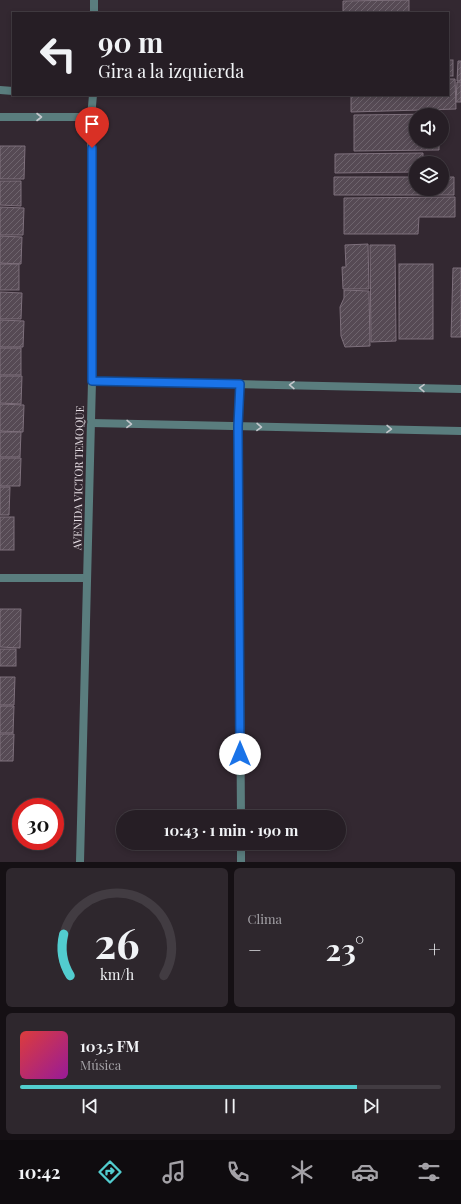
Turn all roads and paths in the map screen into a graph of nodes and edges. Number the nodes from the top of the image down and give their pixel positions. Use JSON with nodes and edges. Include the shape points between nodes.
{"nodes":[{"id":1,"x":94,"y":0,"type":"edge"},
{"id":2,"x":94,"y":12,"type":"edge"},
{"id":3,"x":0,"y":90,"type":"edge"},
{"id":4,"x":12,"y":91,"type":"edge"},
{"id":5,"x":92,"y":96,"type":"edge"},
{"id":6,"x":0,"y":117,"type":"edge"},
{"id":7,"x":92,"y":117,"type":"junction"},
{"id":8,"x":92,"y":381,"type":"junction"},
{"id":9,"x":240,"y":384,"type":"junction"},
{"id":10,"x":461,"y":389,"type":"edge"},
{"id":11,"x":90,"y":423,"type":"junction"},
{"id":12,"x":238,"y":426,"type":"junction"},
{"id":13,"x":461,"y":431,"type":"edge"},
{"id":14,"x":0,"y":578,"type":"edge"},
{"id":15,"x":87,"y":578,"type":"junction"},
{"id":16,"x":240,"y":810,"type":"edge"},
{"id":17,"x":241,"y":850,"type":"edge"},
{"id":18,"x":80,"y":862,"type":"edge"},
{"id":19,"x":241,"y":862,"type":"edge"}],
"edges":[{"from":1,"to":2,"type":"street"},
{"from":3,"to":4,"type":"street"},
{"from":5,"to":7,"type":"street","name":"AVENIDA VICTOR TEMOQUE"},
{"from":6,"to":7,"type":"street","one_way":true},
{"from":7,"to":8,"type":"street","name":"AVENIDA VICTOR TEMOQUE"},
{"from":8,"to":9,"type":"street"},
{"from":8,"to":11,"type":"street","name":"AVENIDA VICTOR TEMOQUE"},
{"from":10,"to":9,"type":"street","one_way":true},
{"from":9,"to":12,"type":"street"},
{"from":11,"to":12,"type":"street","one_way":true},
{"from":11,"to":15,"type":"street","name":"AVENIDA VICTOR TEMOQUE"},
{"from":12,"to":13,"type":"street","one_way":true},
{"from":12,"to":16,"type":"street"},
{"from":14,"to":15,"type":"street"},
{"from":15,"to":18,"type":"street","name":"AVENIDA VICTOR TEMOQUE"},
{"from":17,"to":19,"type":"street"}]}
